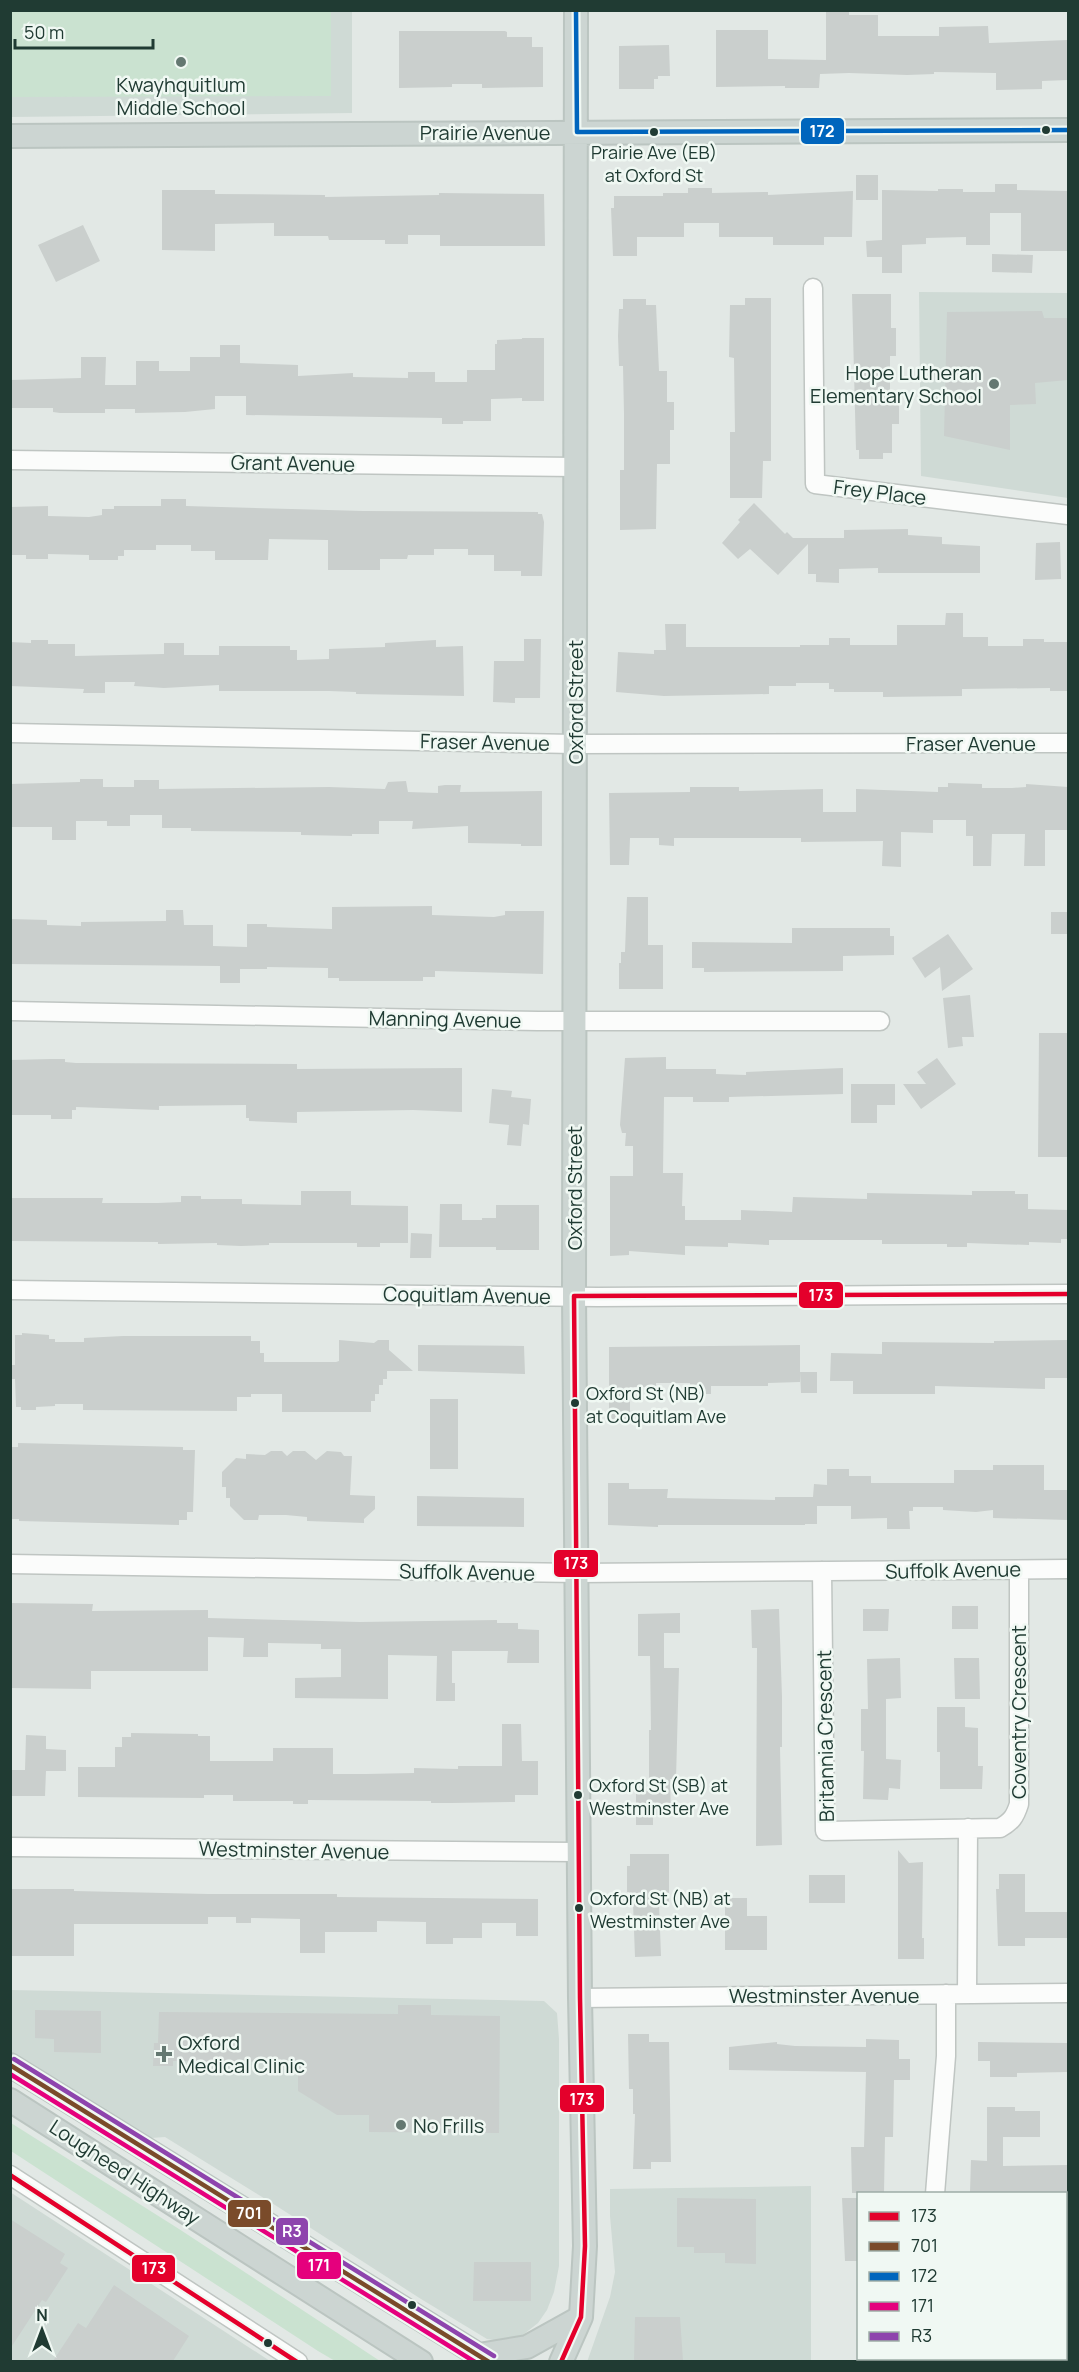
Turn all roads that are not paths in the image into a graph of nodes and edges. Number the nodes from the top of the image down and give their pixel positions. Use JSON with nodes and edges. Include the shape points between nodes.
{"nodes":[{"id":1,"x":576,"y":10,"type":"edge"},
{"id":2,"x":1068,"y":130,"type":"edge"},
{"id":3,"x":577,"y":132,"type":"junction"},
{"id":4,"x":10,"y":136,"type":"edge"},
{"id":5,"x":813,"y":288,"type":"dead end"},
{"id":6,"x":10,"y":460,"type":"edge"},
{"id":7,"x":576,"y":467,"type":"junction"},
{"id":8,"x":1068,"y":515,"type":"edge"},
{"id":9,"x":10,"y":733,"type":"edge"},
{"id":10,"x":1068,"y":743,"type":"edge"},
{"id":11,"x":574,"y":744,"type":"junction"},
{"id":12,"x":10,"y":1011,"type":"edge"},
{"id":13,"x":574,"y":1021,"type":"junction"},
{"id":14,"x":880,"y":1021,"type":"dead end"},
{"id":15,"x":10,"y":1290,"type":"edge"},
{"id":16,"x":1068,"y":1294,"type":"edge"},
{"id":17,"x":574,"y":1296,"type":"junction"},
{"id":18,"x":10,"y":1564,"type":"edge"},
{"id":19,"x":1068,"y":1569,"type":"edge"},
{"id":20,"x":1019,"y":1570,"type":"junction"},
{"id":21,"x":822,"y":1571,"type":"junction"},
{"id":22,"x":578,"y":1573,"type":"junction"},
{"id":23,"x":968,"y":1828,"type":"junction"},
{"id":24,"x":10,"y":1847,"type":"edge"},
{"id":25,"x":578,"y":1852,"type":"junction"},
{"id":26,"x":1068,"y":1993,"type":"edge"},
{"id":27,"x":946,"y":1994,"type":"junction"},
{"id":28,"x":967,"y":1994,"type":"junction"},
{"id":29,"x":580,"y":1998,"type":"junction"},
{"id":30,"x":10,"y":2065,"type":"edge"},
{"id":31,"x":10,"y":2100,"type":"edge"},
{"id":32,"x":10,"y":2175,"type":"edge"},
{"id":33,"x":935,"y":2192,"type":"edge"},
{"id":34,"x":580,"y":2317,"type":"junction"},
{"id":35,"x":485,"y":2358,"type":"edge"},
{"id":36,"x":298,"y":2361,"type":"edge"},
{"id":37,"x":421,"y":2361,"type":"edge"},
{"id":38,"x":561,"y":2361,"type":"edge"}],
"edges":[{"from":1,"to":3,"type":"main road","name":"Oxford Street"},
{"from":2,"to":3,"type":"main road","name":"Prairie Avenue"},
{"from":3,"to":4,"type":"main road","name":"Prairie Avenue"},
{"from":3,"to":7,"type":"main road","name":"Oxford Street"},
{"from":5,"to":8,"type":"street","name":"Frey Place","via":[[815,484]]},
{"from":6,"to":7,"type":"street","name":"Grant Avenue"},
{"from":7,"to":11,"type":"main road","name":"Oxford Street"},
{"from":9,"to":11,"type":"street","name":"Fraser Avenue"},
{"from":10,"to":11,"type":"street","name":"Fraser Avenue"},
{"from":11,"to":13,"type":"main road","name":"Oxford Street"},
{"from":12,"to":13,"type":"street","name":"Manning Avenue"},
{"from":13,"to":14,"type":"street","name":"Manning Avenue"},
{"from":13,"to":17,"type":"main road","name":"Oxford Street"},
{"from":15,"to":17,"type":"street","name":"Coquitlam Avenue"},
{"from":16,"to":17,"type":"street","name":"Coquitlam Avenue"},
{"from":17,"to":22,"type":"main road","name":"Oxford Street"},
{"from":18,"to":22,"type":"street","name":"Suffolk Avenue"},
{"from":19,"to":20,"type":"street","name":"Suffolk Avenue"},
{"from":20,"to":21,"type":"street","name":"Suffolk Avenue"},
{"from":20,"to":23,"type":"street","name":"Coventry Crescent","via":[[1019,1804],[1016,1816],[999,1828]]},
{"from":21,"to":22,"type":"street","name":"Suffolk Avenue"},
{"from":21,"to":23,"type":"street","name":"Britannia Crescent","via":[[825,1831]]},
{"from":22,"to":25,"type":"main road","name":"Oxford Street"},
{"from":23,"to":28,"type":"street"},
{"from":24,"to":25,"type":"street","name":"Westminster Avenue"},
{"from":25,"to":29,"type":"main road","name":"Oxford Street"},
{"from":26,"to":28,"type":"street","name":"Westminster Avenue"},
{"from":27,"to":28,"type":"street","name":"Westminster Avenue"},
{"from":27,"to":29,"type":"street","name":"Westminster Avenue"},
{"from":27,"to":33,"type":"street","via":[[946,2056]]},
{"from":29,"to":34,"type":"main road","name":"Oxford Street","via":[[585,2246]]},
{"from":30,"to":35,"type":"main road","name":"Lougheed Highway"},
{"from":31,"to":37,"type":"main road","name":"Lougheed Highway"},
{"from":32,"to":36,"type":"street"},
{"from":34,"to":35,"type":"main road","via":[[527,2347]]},
{"from":34,"to":38,"type":"main road","name":"Oxford Street"}]}
